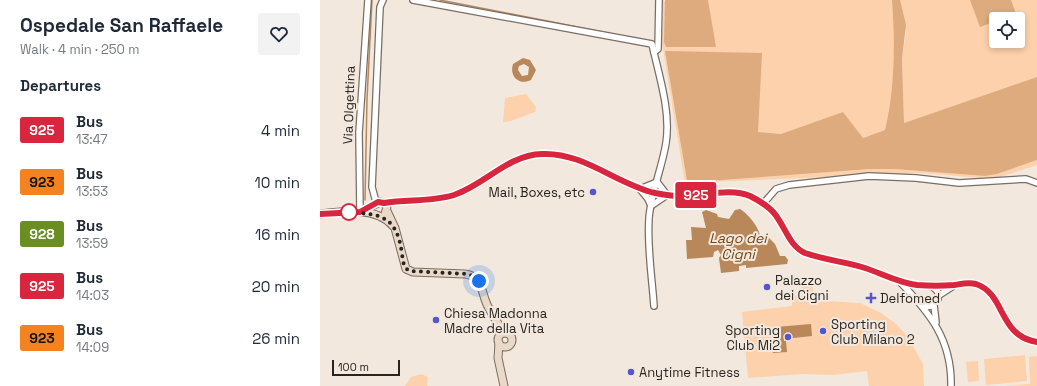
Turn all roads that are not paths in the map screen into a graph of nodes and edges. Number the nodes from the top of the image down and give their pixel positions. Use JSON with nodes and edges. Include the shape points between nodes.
{"nodes":[{"id":1,"x":368,"y":0,"type":"edge"},
{"id":2,"x":382,"y":0,"type":"edge"},
{"id":3,"x":413,"y":0,"type":"edge"},
{"id":4,"x":659,"y":0,"type":"edge"},
{"id":5,"x":654,"y":52,"type":"junction"},
{"id":6,"x":657,"y":182,"type":"junction"},
{"id":7,"x":1037,"y":183,"type":"edge"},
{"id":8,"x":640,"y":189,"type":"junction"},
{"id":9,"x":654,"y":193,"type":"junction"},
{"id":10,"x":668,"y":195,"type":"junction"},
{"id":11,"x":375,"y":204,"type":"junction"},
{"id":12,"x":763,"y":204,"type":"junction"},
{"id":13,"x":651,"y":206,"type":"junction"},
{"id":14,"x":386,"y":208,"type":"junction"},
{"id":15,"x":360,"y":212,"type":"junction"},
{"id":16,"x":320,"y":214,"type":"edge"},
{"id":17,"x":377,"y":215,"type":"junction"},
{"id":18,"x":396,"y":231,"type":"junction"},
{"id":19,"x":900,"y":282,"type":"junction"},
{"id":20,"x":955,"y":285,"type":"junction"},
{"id":21,"x":922,"y":286,"type":"junction"},
{"id":22,"x":932,"y":286,"type":"junction"},
{"id":23,"x":938,"y":296,"type":"junction"},
{"id":24,"x":916,"y":298,"type":"junction"},
{"id":25,"x":934,"y":305,"type":"junction"},
{"id":26,"x":654,"y":306,"type":"dead end"},
{"id":27,"x":923,"y":307,"type":"junction"},
{"id":28,"x":936,"y":324,"type":"junction"},
{"id":29,"x":502,"y":332,"type":"junction"},
{"id":30,"x":1037,"y":342,"type":"edge"},
{"id":31,"x":502,"y":345,"type":"junction"},
{"id":32,"x":504,"y":386,"type":"edge"},
{"id":33,"x":951,"y":386,"type":"edge"}],
"edges":[{"from":1,"to":15,"type":"street","name":"Via Olgettina","via":[[359,133]]},
{"from":2,"to":11,"type":"street","via":[[374,111],[372,187]]},
{"from":3,"to":5,"type":"street","via":[[636,40],[652,44]]},
{"from":4,"to":5,"type":"street","via":[[658,49]]},
{"from":5,"to":6,"type":"street","via":[[660,76],[667,133]]},
{"from":6,"to":8,"type":"street"},
{"from":6,"to":9,"type":"street"},
{"from":6,"to":10,"type":"street"},
{"from":7,"to":12,"type":"street","via":[[1026,179],[959,183],[869,176],[789,185],[776,189]]},
{"from":8,"to":9,"type":"street"},
{"from":8,"to":13,"type":"street"},
{"from":8,"to":14,"type":"street","via":[[578,160],[559,154],[541,154],[511,162],[454,195],[399,202]]},
{"from":9,"to":10,"type":"street"},
{"from":9,"to":13,"type":"street"},
{"from":10,"to":12,"type":"street","via":[[735,193],[750,196]]},
{"from":10,"to":13,"type":"street"},
{"from":11,"to":14,"type":"street"},
{"from":11,"to":15,"type":"street"},
{"from":11,"to":17,"type":"street","via":[[373,210]]},
{"from":12,"to":19,"type":"street","via":[[777,217],[792,243],[802,252],[864,268]]},
{"from":13,"to":26,"type":"street","via":[[648,234]]},
{"from":14,"to":17,"type":"street","via":[[384,215]]},
{"from":14,"to":18,"type":"street"},
{"from":15,"to":16,"type":"street"},
{"from":15,"to":17,"type":"street"},
{"from":17,"to":18,"type":"street"},
{"from":18,"to":29,"type":"street","via":[[407,269],[413,272],[473,276],[480,283],[486,303]]},
{"from":19,"to":21,"type":"street"},
{"from":19,"to":24,"type":"street"},
{"from":20,"to":22,"type":"street"},
{"from":20,"to":23,"type":"street"},
{"from":20,"to":30,"type":"street","via":[[971,283],[984,288],[992,296],[1011,329],[1022,337]]},
{"from":21,"to":22,"type":"street"},
{"from":21,"to":24,"type":"street","via":[[916,292]]},
{"from":22,"to":23,"type":"street","via":[[938,292]]},
{"from":23,"to":25,"type":"street"},
{"from":24,"to":27,"type":"street"},
{"from":25,"to":27,"type":"street"},
{"from":25,"to":28,"type":"street"},
{"from":27,"to":28,"type":"street"},
{"from":28,"to":33,"type":"street","via":[[951,370]]},
{"from":29,"to":31,"type":"street"},
{"from":29,"to":31,"type":"street","via":[[512,339],[510,344]]},
{"from":31,"to":32,"type":"street","via":[[498,354]]}]}
